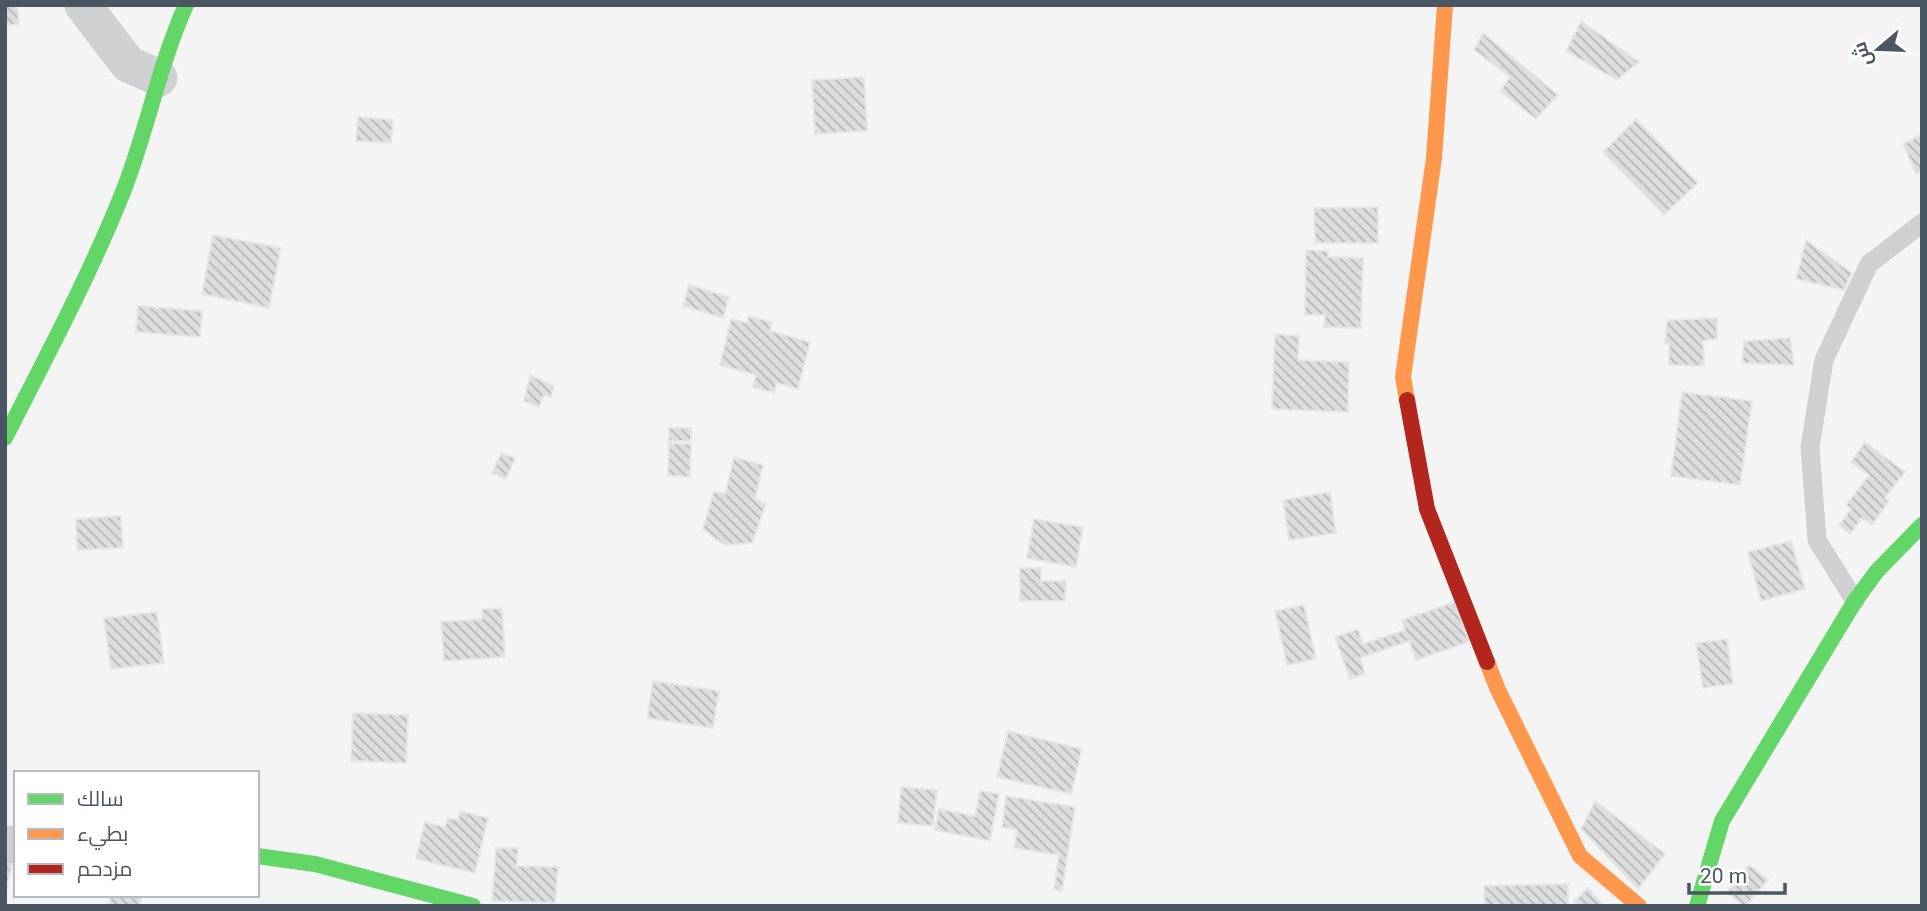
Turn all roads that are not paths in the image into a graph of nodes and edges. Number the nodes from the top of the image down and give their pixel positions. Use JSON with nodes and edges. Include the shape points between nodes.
{"nodes":[{"id":1,"x":83,"y":5,"type":"edge"},
{"id":2,"x":186,"y":5,"type":"edge"},
{"id":3,"x":1445,"y":5,"type":"edge"},
{"id":4,"x":159,"y":78,"type":"junction"},
{"id":5,"x":1922,"y":223,"type":"edge"},
{"id":6,"x":5,"y":438,"type":"edge"},
{"id":7,"x":1922,"y":525,"type":"edge"},
{"id":8,"x":1856,"y":601,"type":"junction"},
{"id":9,"x":259,"y":856,"type":"edge"},
{"id":10,"x":473,"y":906,"type":"edge"},
{"id":11,"x":1639,"y":906,"type":"edge"},
{"id":12,"x":1697,"y":906,"type":"edge"}],
"edges":[{"from":1,"to":4,"type":"street","via":[[128,64]]},
{"from":2,"to":4,"type":"street"},
{"from":3,"to":11,"type":"street","via":[[1434,158],[1403,377],[1427,509],[1498,690],[1580,856]]},
{"from":4,"to":6,"type":"street","via":[[136,157],[85,277]]},
{"from":5,"to":8,"type":"lane","via":[[1869,264],[1824,360],[1810,447],[1817,540]]},
{"from":7,"to":8,"type":"street","via":[[1877,571]]},
{"from":8,"to":12,"type":"street","via":[[1722,821]]},
{"from":9,"to":10,"type":"street","via":[[315,864]]}]}
